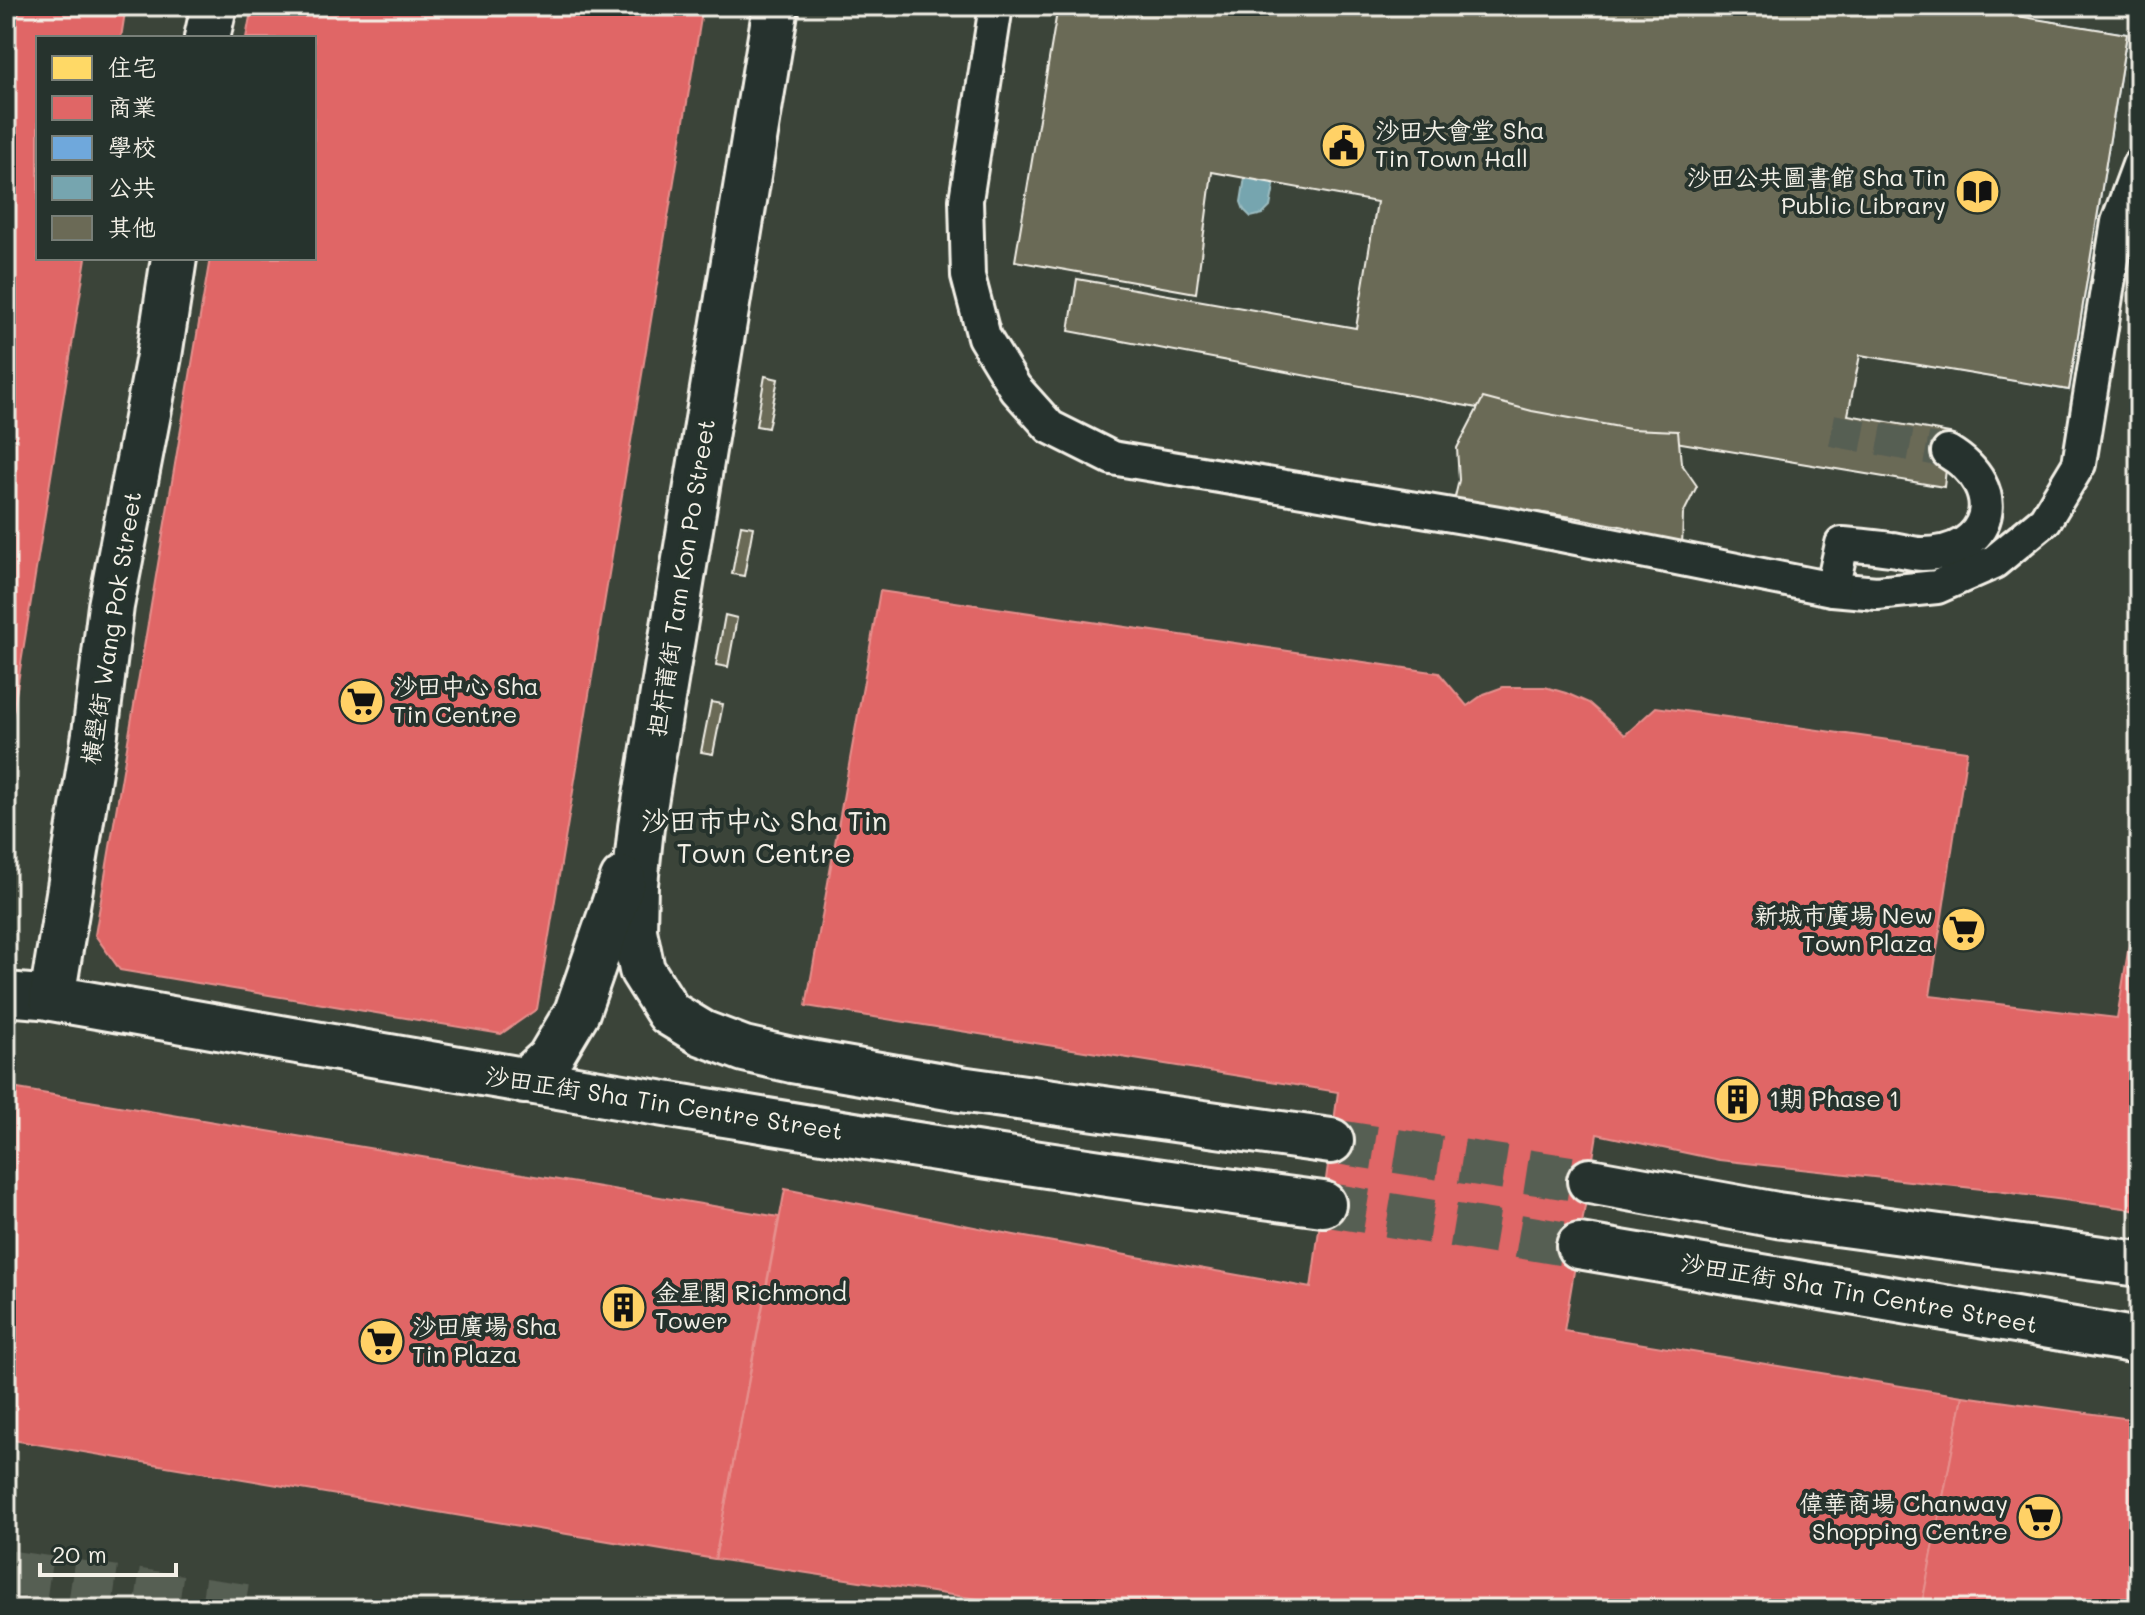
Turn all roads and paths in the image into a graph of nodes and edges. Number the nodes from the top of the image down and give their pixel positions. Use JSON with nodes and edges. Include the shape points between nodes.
{"nodes":[{"id":1,"x":214,"y":6,"type":"edge"},
{"id":2,"x":776,"y":6,"type":"edge"},
{"id":3,"x":996,"y":6,"type":"edge"},
{"id":4,"x":207,"y":36,"type":"edge"},
{"id":5,"x":2139,"y":165,"type":"edge"},
{"id":6,"x":174,"y":260,"type":"edge"},
{"id":7,"x":1948,"y":452,"type":"tunnel mouth"},
{"id":8,"x":1832,"y":589,"type":"junction"},
{"id":9,"x":641,"y":827,"type":"junction"},
{"id":10,"x":6,"y":994,"type":"edge"},
{"id":11,"x":52,"y":998,"type":"junction"},
{"id":12,"x":525,"y":1081,"type":"junction"},
{"id":13,"x":1331,"y":1141,"type":"tunnel mouth"},
{"id":14,"x":1590,"y":1181,"type":"tunnel mouth"},
{"id":15,"x":1323,"y":1204,"type":"tunnel mouth"},
{"id":16,"x":1579,"y":1246,"type":"tunnel mouth"},
{"id":17,"x":2139,"y":1264,"type":"edge"},
{"id":18,"x":2139,"y":1341,"type":"edge"}],
"edges":[{"from":1,"to":4,"type":"main road"},
{"from":2,"to":9,"type":"main road","name":"担杆莆街 Tam Kon Po Street"},
{"from":3,"to":8,"type":"street","via":[[966,200],[968,276],[984,337],[1015,388],[1050,427],[1112,458],[1511,525]]},
{"from":5,"to":8,"type":"street","via":[[2118,222],[2079,464],[2045,520],[1994,562],[1937,587],[1877,593]]},
{"from":6,"to":11,"type":"main road","name":"橫壆街 Wang Pok Street","via":[[111,606]]},
{"from":7,"to":8,"type":"street","via":[[1979,479],[1988,506],[1976,534],[1955,548],[1922,554],[1842,544]]},
{"from":9,"to":12,"type":"main road","via":[[577,1012],[549,1059]]},
{"from":9,"to":13,"type":"main road","name":"担杆莆街 Tam Kon Po Street","via":[[634,931],[642,970],[669,1013],[716,1039],[792,1060]]},
{"from":10,"to":11,"type":"street","name":"沙田正街 Sha Tin Centre Street"},
{"from":11,"to":12,"type":"main road","name":"沙田正街 Sha Tin Centre Street"},
{"from":12,"to":15,"type":"main road","name":"沙田正街 Sha Tin Centre Street","via":[[1140,1180]]},
{"from":14,"to":17,"type":"main road","via":[[1777,1215]]},
{"from":16,"to":18,"type":"main road","name":"沙田正街 Sha Tin Centre Street"}]}
